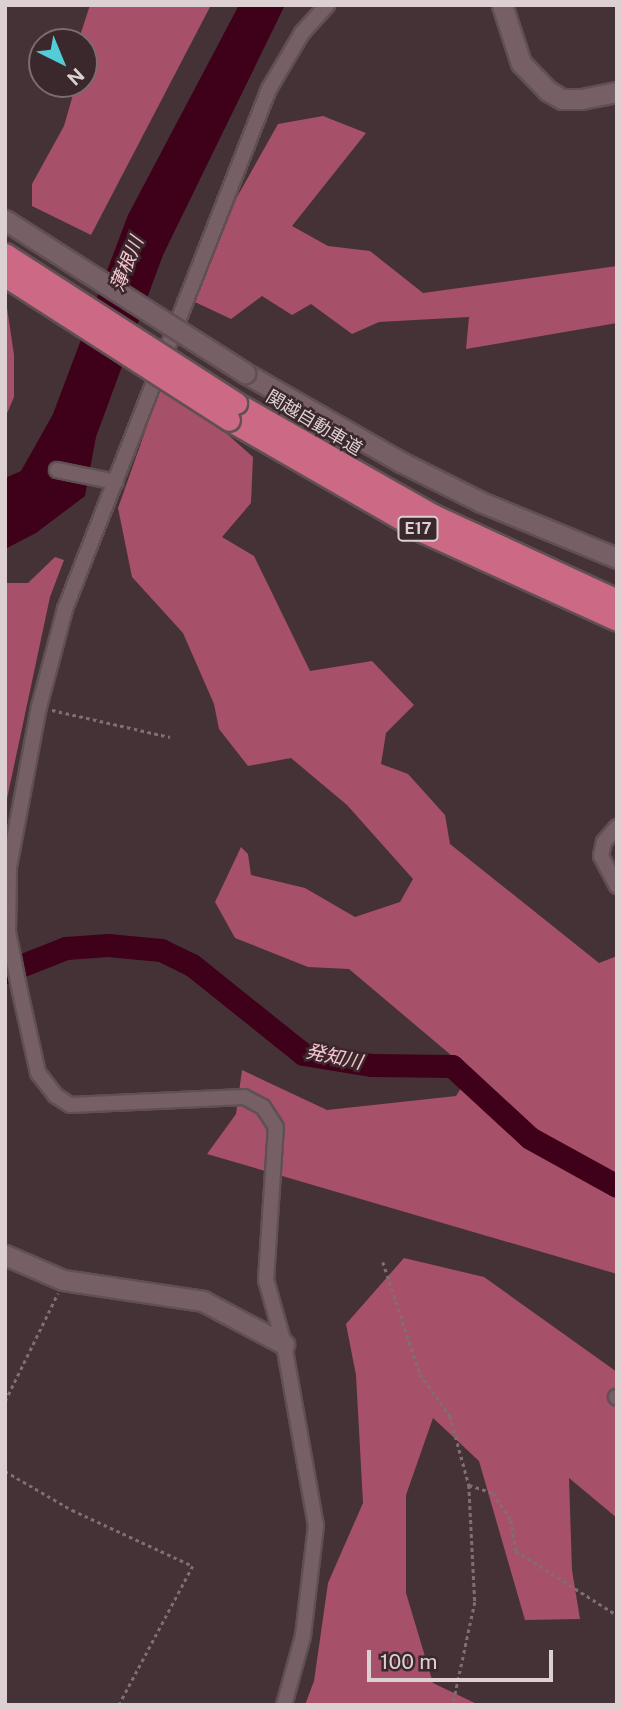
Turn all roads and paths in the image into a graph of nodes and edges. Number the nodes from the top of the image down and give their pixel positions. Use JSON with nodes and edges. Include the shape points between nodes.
{"nodes":[{"id":1,"x":327,"y":5,"type":"edge"},
{"id":2,"x":502,"y":5,"type":"edge"},
{"id":3,"x":617,"y":92,"type":"edge"},
{"id":4,"x":5,"y":220,"type":"edge"},
{"id":5,"x":5,"y":254,"type":"edge"},
{"id":6,"x":5,"y":276,"type":"edge"},
{"id":7,"x":232,"y":412,"type":"junction"},
{"id":8,"x":57,"y":470,"type":"dead end"},
{"id":9,"x":116,"y":482,"type":"junction"},
{"id":10,"x":617,"y":558,"type":"edge"},
{"id":11,"x":617,"y":600,"type":"edge"},
{"id":12,"x":617,"y":620,"type":"edge"},
{"id":13,"x":39,"y":707,"type":"junction"},
{"id":14,"x":170,"y":737,"type":"dead end"},
{"id":15,"x":617,"y":828,"type":"edge"},
{"id":16,"x":617,"y":887,"type":"edge"},
{"id":17,"x":5,"y":1255,"type":"edge"},
{"id":18,"x":383,"y":1262,"type":"dead end"},
{"id":19,"x":63,"y":1280,"type":"junction"},
{"id":20,"x":284,"y":1344,"type":"junction"},
{"id":21,"x":5,"y":1401,"type":"edge"},
{"id":22,"x":5,"y":1471,"type":"edge"},
{"id":23,"x":469,"y":1485,"type":"junction"},
{"id":24,"x":617,"y":1615,"type":"edge"},
{"id":25,"x":119,"y":1705,"type":"edge"},
{"id":26,"x":284,"y":1705,"type":"edge"},
{"id":27,"x":453,"y":1705,"type":"edge"}],
"edges":[{"from":1,"to":9,"type":"street","via":[[302,33],[269,89]]},
{"from":2,"to":3,"type":"street","via":[[521,63],[548,92],[562,99],[581,99]]},
{"from":4,"to":10,"type":"street","bridge":true,"via":[[245,373],[401,462],[481,502]]},
{"from":5,"to":7,"type":"highway","name":"関越自動車道","number":"E17","bridge":true},
{"from":6,"to":7,"type":"highway","name":"関越自動車道","number":"E17","bridge":true},
{"from":7,"to":11,"type":"highway","name":"関越自動車道","number":"E17","via":[[433,515]]},
{"from":7,"to":12,"type":"highway","name":"関越自動車道","number":"E17","via":[[424,532]]},
{"from":8,"to":9,"type":"street"},
{"from":9,"to":13,"type":"street","via":[[65,609]]},
{"from":13,"to":14,"type":"path"},
{"from":13,"to":20,"type":"street","via":[[9,867],[8,932],[38,1073],[70,1105],[244,1097],[255,1100],[271,1117],[276,1127],[266,1280]]},
{"from":15,"to":16,"type":"street","via":[[604,842],[601,856]]},
{"from":17,"to":19,"type":"street"},
{"from":18,"to":23,"type":"path","via":[[420,1374],[450,1416]]},
{"from":19,"to":20,"type":"street","via":[[194,1298]]},
{"from":19,"to":21,"type":"path"},
{"from":20,"to":26,"type":"street","via":[[316,1526],[303,1636]]},
{"from":22,"to":25,"type":"path","via":[[72,1510],[193,1566]]},
{"from":23,"to":24,"type":"path","via":[[493,1493],[511,1520],[516,1551]]},
{"from":23,"to":27,"type":"path","via":[[475,1602]]}]}
